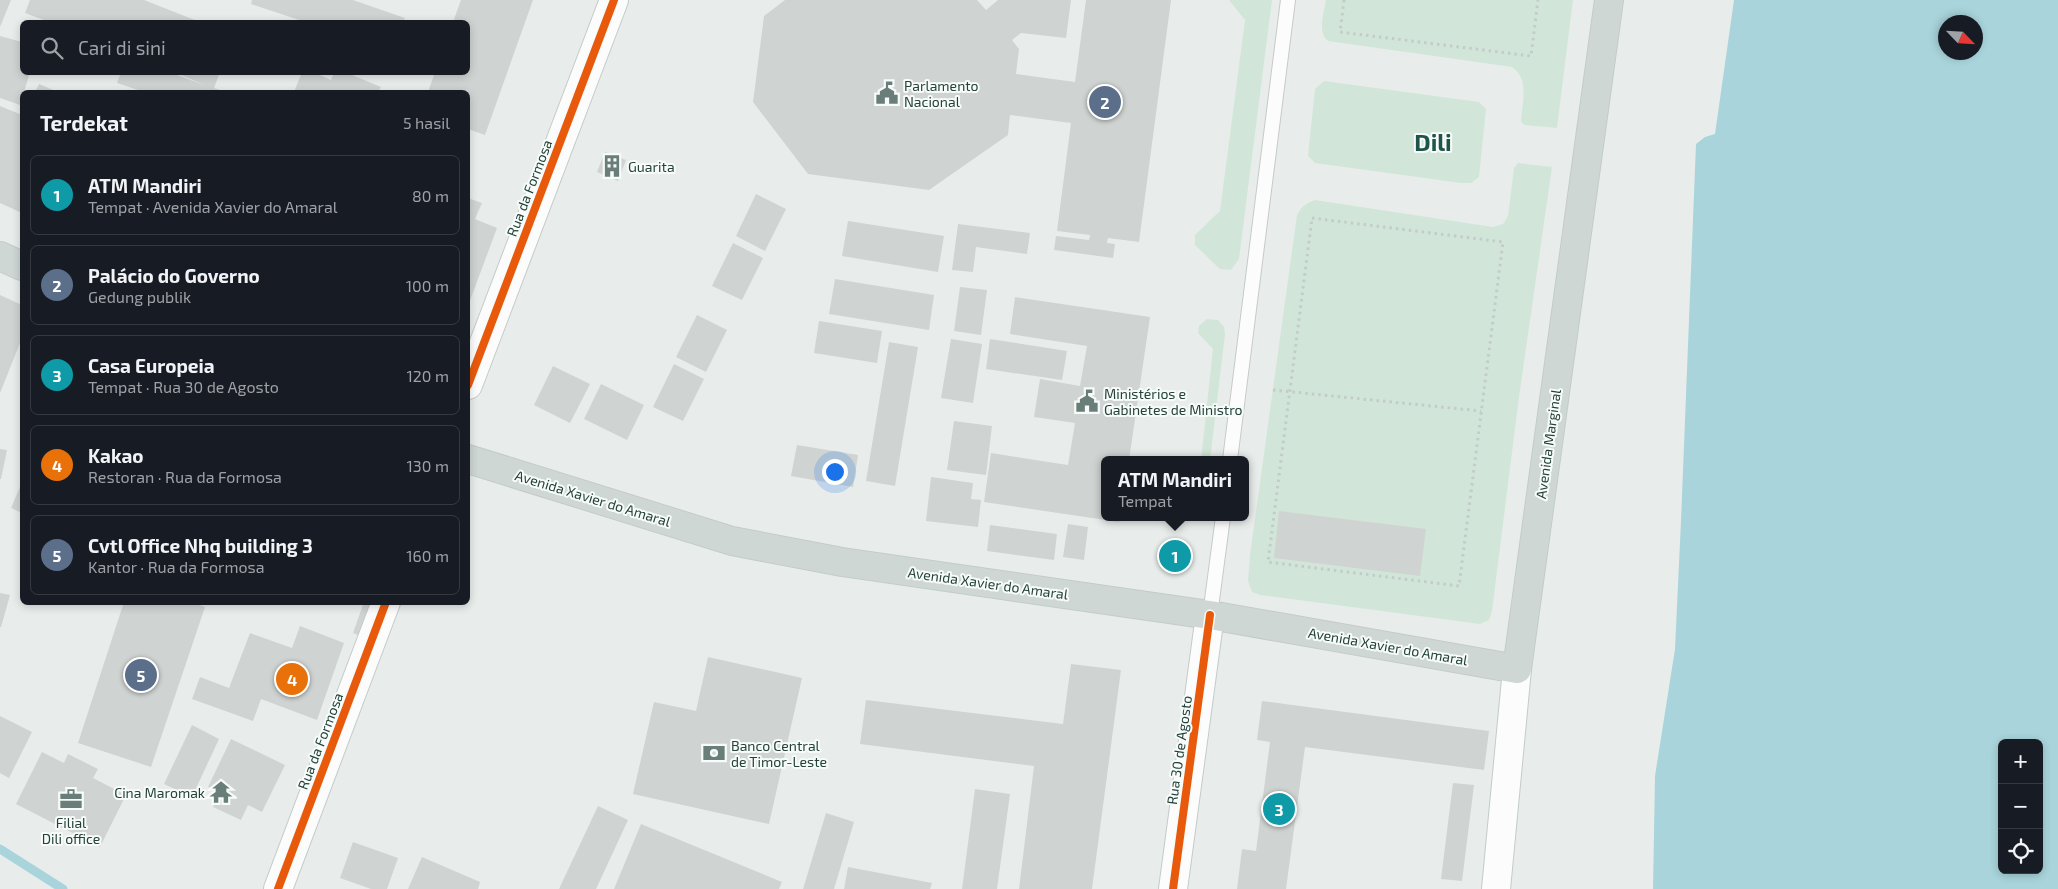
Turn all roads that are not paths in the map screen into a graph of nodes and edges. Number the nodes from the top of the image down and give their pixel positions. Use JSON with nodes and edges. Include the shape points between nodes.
{"nodes":[{"id":1,"x":614,"y":0,"type":"edge"},
{"id":2,"x":1288,"y":0,"type":"edge"},
{"id":3,"x":1609,"y":0,"type":"edge"},
{"id":4,"x":0,"y":256,"type":"edge"},
{"id":5,"x":20,"y":265,"type":"edge"},
{"id":6,"x":470,"y":380,"type":"edge"},
{"id":7,"x":1231,"y":456,"type":"edge"},
{"id":8,"x":470,"y":460,"type":"edge"},
{"id":9,"x":1222,"y":521,"type":"edge"},
{"id":10,"x":385,"y":605,"type":"edge"},
{"id":11,"x":1210,"y":615,"type":"junction"},
{"id":12,"x":1517,"y":669,"type":"junction"},
{"id":13,"x":283,"y":887,"type":"edge"},
{"id":14,"x":1173,"y":889,"type":"edge"},
{"id":15,"x":1496,"y":889,"type":"edge"}],
"edges":[{"from":1,"to":6,"type":"street","name":"Rua da Formosa"},
{"from":2,"to":7,"type":"lane"},
{"from":3,"to":12,"type":"main road","name":"Avenida Marginal"},
{"from":4,"to":5,"type":"main road"},
{"from":8,"to":11,"type":"main road","name":"Avenida Xavier do Amaral","via":[[732,541],[842,562]]},
{"from":9,"to":11,"type":"lane"},
{"from":10,"to":13,"type":"street","name":"Rua da Formosa"},
{"from":11,"to":12,"type":"main road","name":"Avenida Xavier do Amaral"},
{"from":11,"to":14,"type":"street","name":"Rua 30 de Agosto"},
{"from":12,"to":15,"type":"street","name":"Avenida Marginal"}]}
